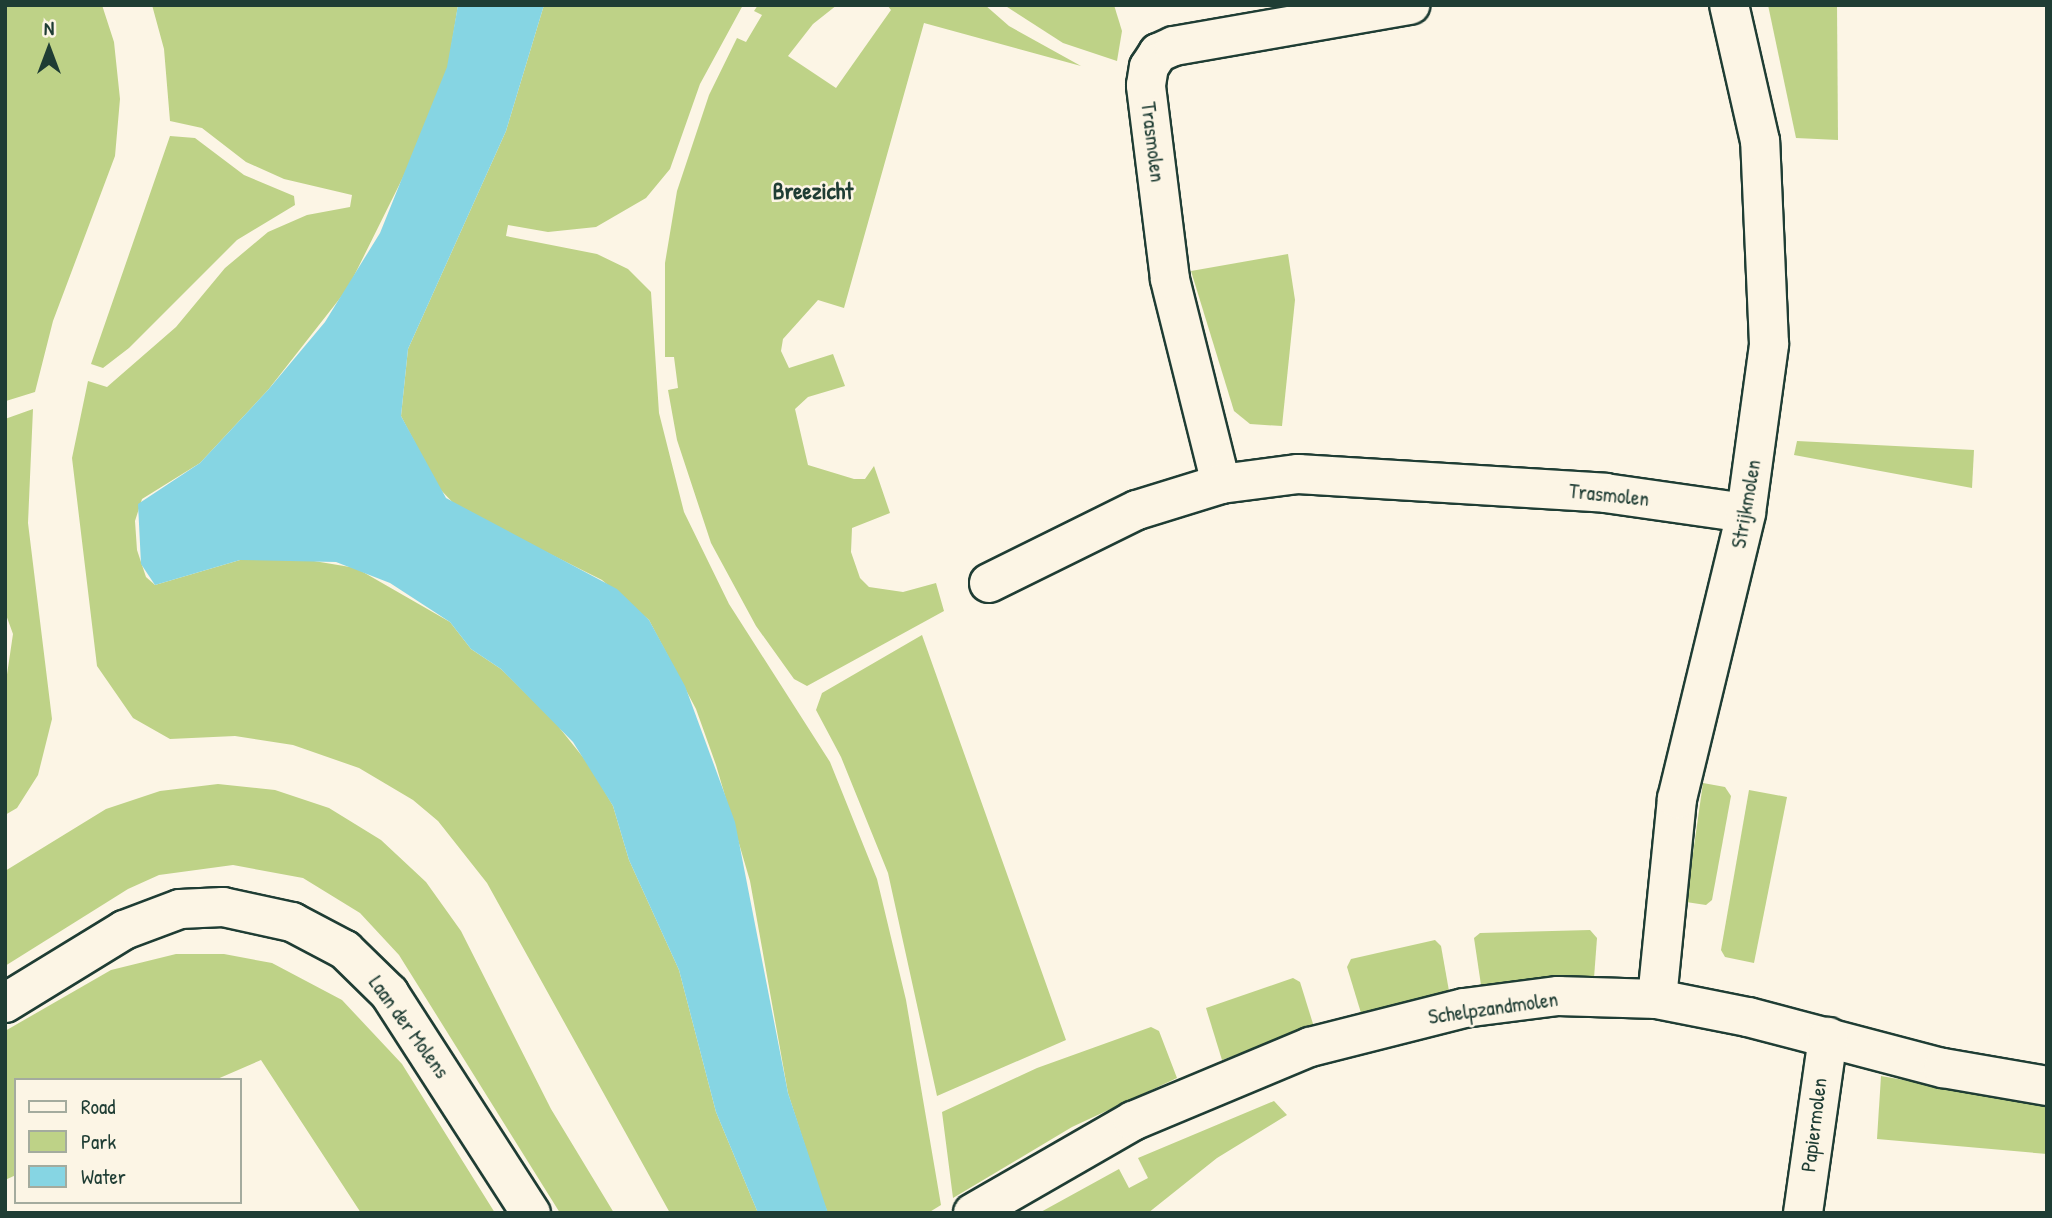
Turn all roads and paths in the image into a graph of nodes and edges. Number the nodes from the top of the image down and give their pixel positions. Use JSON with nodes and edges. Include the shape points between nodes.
{"nodes":[{"id":1,"x":1410,"y":5,"type":"edge"},
{"id":2,"x":1729,"y":5,"type":"edge"},
{"id":3,"x":1221,"y":484,"type":"junction"},
{"id":4,"x":1746,"y":513,"type":"junction"},
{"id":5,"x":989,"y":583,"type":"dead end"},
{"id":6,"x":1657,"y":999,"type":"junction"},
{"id":7,"x":5,"y":1003,"type":"edge"},
{"id":8,"x":1828,"y":1037,"type":"junction"},
{"id":9,"x":2047,"y":1086,"type":"edge"},
{"id":10,"x":531,"y":1213,"type":"edge"},
{"id":11,"x":973,"y":1213,"type":"edge"},
{"id":12,"x":1803,"y":1213,"type":"edge"}],
"edges":[{"from":1,"to":3,"type":"street","name":"Trasmolen","via":[[1174,46],[1158,53],[1149,67],[1146,85],[1170,279]]},
{"from":2,"to":4,"type":"street","name":"Strijkmolen","via":[[1758,125],[1768,263],[1769,344]]},
{"from":3,"to":4,"type":"street","name":"Trasmolen","via":[[1298,474],[1369,475],[1605,493]]},
{"from":3,"to":5,"type":"street","name":"Trasmolen","via":[[1137,510]]},
{"from":4,"to":6,"type":"street","name":"Strijkmolen","via":[[1677,799]]},
{"from":6,"to":8,"type":"street","name":"Schelpzandmolen"},
{"from":6,"to":11,"type":"street","name":"Schelpzandmolen","via":[[1558,996],[1464,1008],[1310,1047],[1133,1121]]},
{"from":7,"to":10,"type":"street","name":"Laan der Molens","via":[[124,930],[180,909],[223,907],[292,922],[345,950],[389,993]]},
{"from":8,"to":9,"type":"street","name":"Schelpzandmolen","via":[[1943,1068]]},
{"from":8,"to":12,"type":"street","name":"Papiermolen"}]}
